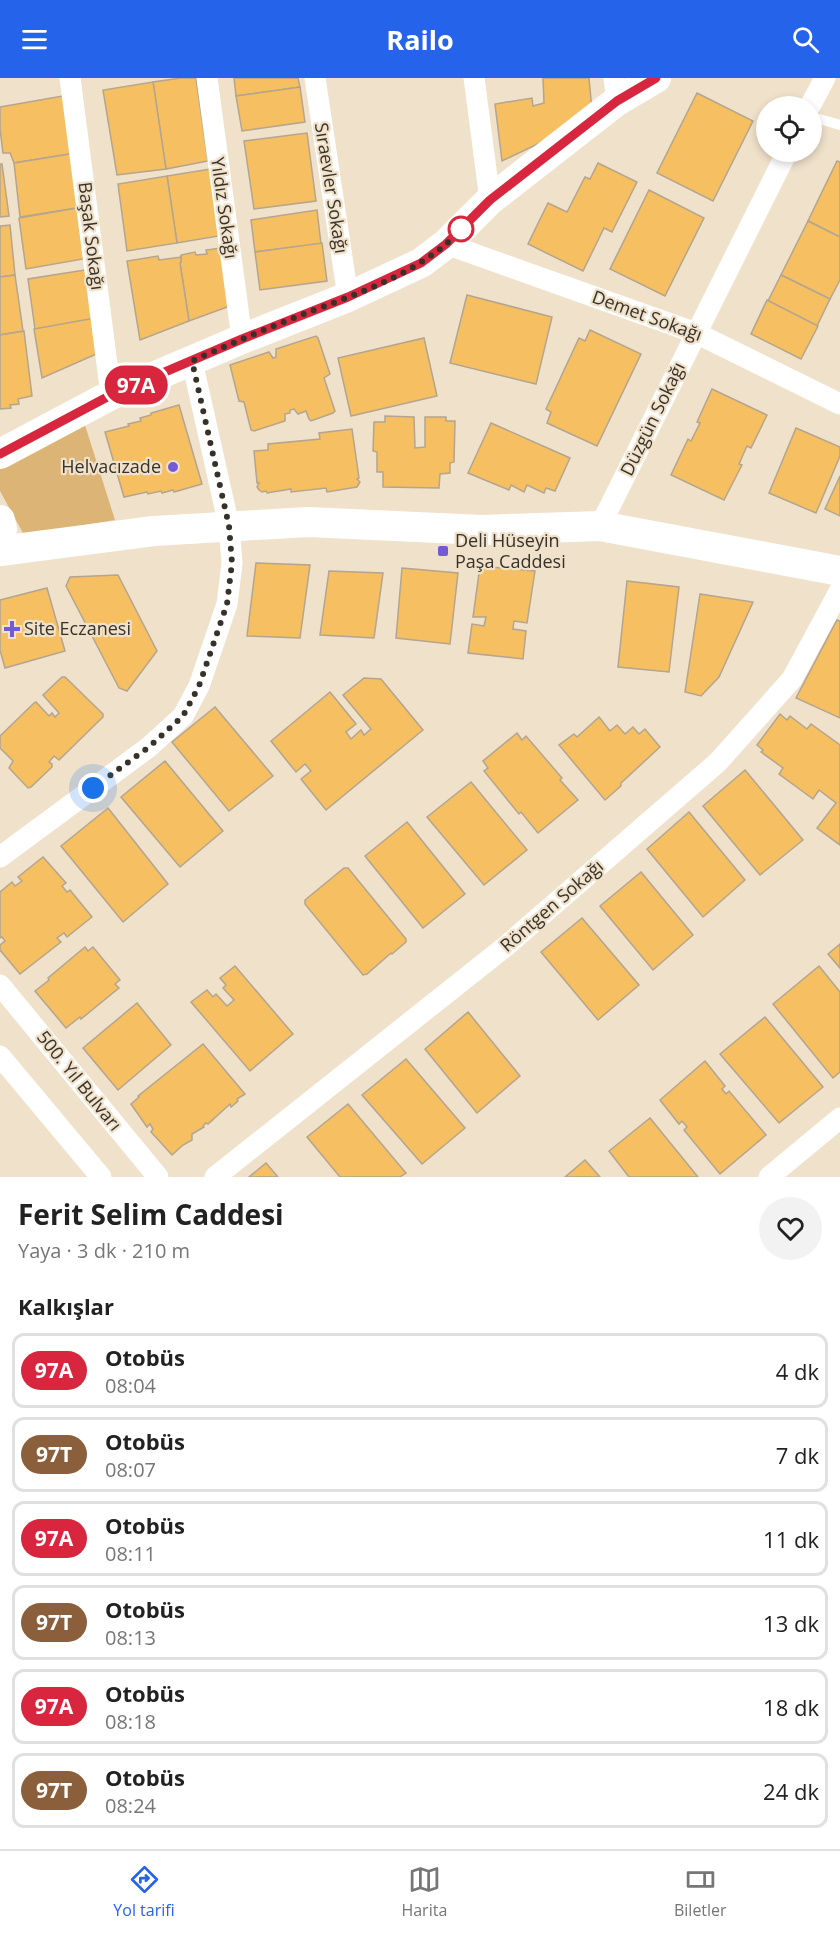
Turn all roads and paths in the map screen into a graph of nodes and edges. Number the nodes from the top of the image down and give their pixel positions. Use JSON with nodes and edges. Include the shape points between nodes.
{"nodes":[{"id":1,"x":70,"y":78,"type":"edge"},
{"id":2,"x":207,"y":78,"type":"edge"},
{"id":3,"x":315,"y":78,"type":"edge"},
{"id":4,"x":474,"y":78,"type":"edge"},
{"id":5,"x":657,"y":78,"type":"edge"},
{"id":6,"x":825,"y":78,"type":"edge"},
{"id":7,"x":615,"y":90,"type":"edge"},
{"id":8,"x":815,"y":96,"type":"edge"},
{"id":9,"x":822,"y":120,"type":"edge"},
{"id":10,"x":840,"y":125,"type":"edge"},
{"id":11,"x":783,"y":162,"type":"edge"},
{"id":12,"x":490,"y":200,"type":"junction"},
{"id":13,"x":446,"y":244,"type":"junction"},
{"id":14,"x":348,"y":297,"type":"junction"},
{"id":15,"x":696,"y":333,"type":"junction"},
{"id":16,"x":242,"y":339,"type":"junction"},
{"id":17,"x":192,"y":361,"type":"junction"},
{"id":18,"x":111,"y":395,"type":"junction"},
{"id":19,"x":840,"y":404,"type":"edge"},
{"id":20,"x":0,"y":454,"type":"edge"},
{"id":21,"x":0,"y":520,"type":"edge"},
{"id":22,"x":229,"y":526,"type":"junction"},
{"id":23,"x":600,"y":526,"type":"junction"},
{"id":24,"x":0,"y":537,"type":"edge"},
{"id":25,"x":0,"y":550,"type":"edge"},
{"id":26,"x":840,"y":571,"type":"edge"},
{"id":27,"x":840,"y":590,"type":"edge"},
{"id":28,"x":0,"y":857,"type":"edge"},
{"id":29,"x":0,"y":985,"type":"edge"},
{"id":30,"x":0,"y":1056,"type":"edge"},
{"id":31,"x":840,"y":1118,"type":"edge"},
{"id":32,"x":101,"y":1177,"type":"edge"},
{"id":33,"x":158,"y":1177,"type":"edge"},
{"id":34,"x":215,"y":1177,"type":"edge"},
{"id":35,"x":769,"y":1177,"type":"edge"}],
"edges":[{"from":1,"to":18,"type":"street","name":"Başak Sokağı"},
{"from":2,"to":16,"type":"street","name":"Yıldız Sokağı"},
{"from":3,"to":14,"type":"street","name":"Sıraevler Sokağı"},
{"from":4,"to":12,"type":"street"},
{"from":5,"to":7,"type":"main road"},
{"from":6,"to":8,"type":"street"},
{"from":7,"to":12,"type":"main road"},
{"from":9,"to":10,"type":"lane"},
{"from":11,"to":15,"type":"street","name":"Düzgün Sokağı"},
{"from":12,"to":13,"type":"main road"},
{"from":13,"to":14,"type":"main road","via":[[421,263]]},
{"from":13,"to":15,"type":"street","name":"Demet Sokağı"},
{"from":14,"to":16,"type":"main road"},
{"from":15,"to":19,"type":"street","name":"Demet Sokağı"},
{"from":15,"to":23,"type":"street","name":"Düzgün Sokağı"},
{"from":16,"to":17,"type":"main road"},
{"from":17,"to":18,"type":"main road"},
{"from":17,"to":22,"type":"street"},
{"from":18,"to":20,"type":"main road"},
{"from":21,"to":24,"type":"main road"},
{"from":22,"to":23,"type":"main road","via":[[308,522],[482,530]]},
{"from":22,"to":25,"type":"main road"},
{"from":22,"to":28,"type":"street","via":[[232,563],[227,604],[199,686],[183,716],[149,747]]},
{"from":23,"to":26,"type":"main road"},
{"from":27,"to":34,"type":"street","name":"Röntgen Sokağı","via":[[792,680],[718,762],[506,946]]},
{"from":29,"to":33,"type":"street","name":"500. Yıl Bulvarı"},
{"from":30,"to":32,"type":"street"},
{"from":31,"to":35,"type":"street"}]}
